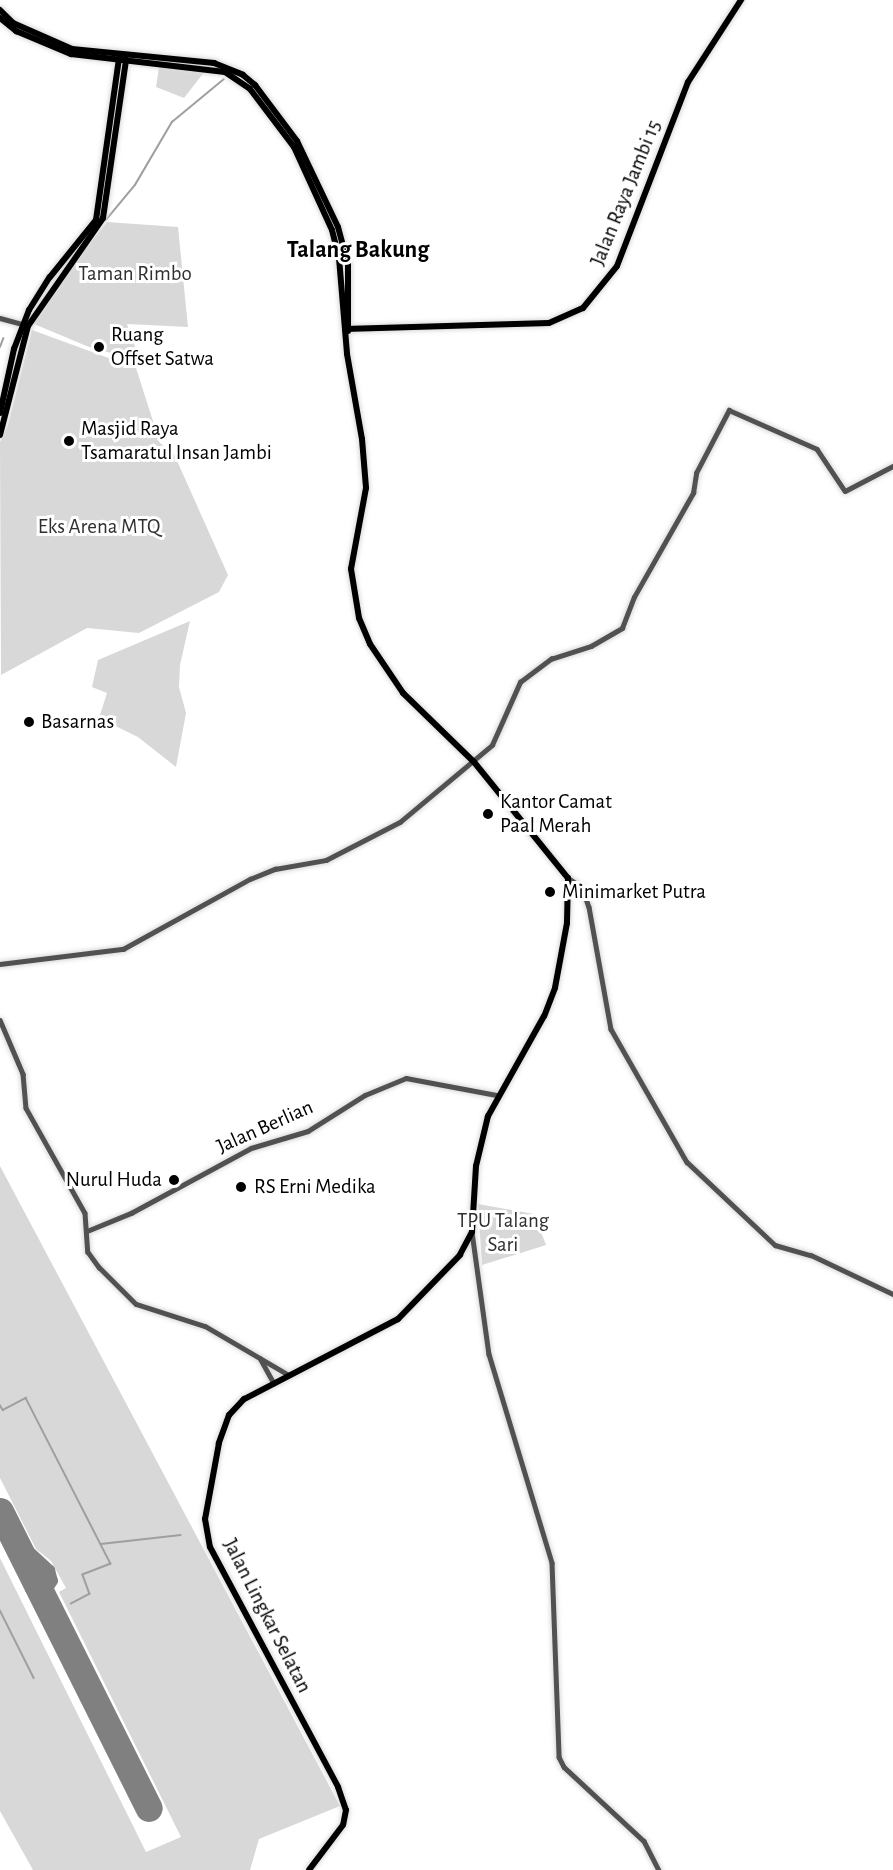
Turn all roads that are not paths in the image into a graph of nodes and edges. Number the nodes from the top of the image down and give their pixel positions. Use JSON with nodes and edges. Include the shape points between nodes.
{"nodes":[{"id":1,"x":741,"y":0,"type":"edge"},
{"id":2,"x":0,"y":10,"type":"edge"},
{"id":3,"x":0,"y":18,"type":"edge"},
{"id":4,"x":72,"y":52,"type":"junction"},
{"id":5,"x":122,"y":58,"type":"junction"},
{"id":6,"x":52,"y":280,"type":"junction"},
{"id":7,"x":0,"y":318,"type":"edge"},
{"id":8,"x":23,"y":324,"type":"junction"},
{"id":9,"x":347,"y":331,"type":"junction"},
{"id":10,"x":0,"y":413,"type":"edge"},
{"id":11,"x":0,"y":435,"type":"edge"},
{"id":12,"x":893,"y":466,"type":"edge"},
{"id":13,"x":474,"y":762,"type":"junction"},
{"id":14,"x":568,"y":878,"type":"junction"},
{"id":15,"x":0,"y":964,"type":"edge"},
{"id":16,"x":0,"y":1020,"type":"edge"},
{"id":17,"x":497,"y":1095,"type":"junction"},
{"id":18,"x":87,"y":1231,"type":"junction"},
{"id":19,"x":472,"y":1232,"type":"junction"},
{"id":20,"x":893,"y":1294,"type":"edge"},
{"id":21,"x":258,"y":1356,"type":"junction"},
{"id":22,"x":289,"y":1375,"type":"junction"},
{"id":23,"x":274,"y":1383,"type":"junction"},
{"id":24,"x":309,"y":1870,"type":"edge"},
{"id":25,"x":659,"y":1870,"type":"edge"}],
"edges":[{"from":1,"to":9,"type":"highway","name":"Jalan Raya Jambi 15","via":[[688,82],[617,266],[583,308],[549,323]]},
{"from":2,"to":4,"type":"highway","via":[[13,23]]},
{"from":3,"to":4,"type":"highway","via":[[16,31]]},
{"from":4,"to":5,"type":"highway"},
{"from":5,"to":6,"type":"highway","via":[[103,218]]},
{"from":5,"to":9,"type":"highway","via":[[228,66],[243,75],[306,156],[345,244]]},
{"from":6,"to":8,"type":"highway"},
{"from":6,"to":11,"type":"highway","via":[[28,326]]},
{"from":7,"to":8,"type":"street"},
{"from":8,"to":10,"type":"highway"},
{"from":9,"to":13,"type":"highway","via":[[366,488],[351,569],[359,618],[370,644],[403,693]]},
{"from":12,"to":13,"type":"street","via":[[845,491],[817,449],[729,410],[696,473],[693,494],[634,597],[622,628],[591,646],[551,659],[520,682],[496,737]]},
{"from":13,"to":14,"type":"highway"},
{"from":13,"to":15,"type":"street","via":[[400,822],[363,844],[326,860],[270,871],[131,946]]},
{"from":14,"to":17,"type":"highway","via":[[567,923],[552,997]]},
{"from":14,"to":20,"type":"street","via":[[582,887],[589,907],[611,1029],[687,1162],[775,1245],[811,1256]]},
{"from":16,"to":18,"type":"street","via":[[23,1074],[26,1108],[85,1213]]},
{"from":17,"to":18,"type":"street","name":"Jalan Berlian","via":[[406,1078],[365,1095],[308,1131],[251,1148],[107,1226]]},
{"from":17,"to":19,"type":"highway","via":[[478,1148]]},
{"from":18,"to":21,"type":"street","via":[[89,1255],[126,1297],[141,1307],[205,1326]]},
{"from":19,"to":22,"type":"highway","name":"Jalan Lingkar Selatan","via":[[453,1265],[398,1319]]},
{"from":19,"to":25,"type":"street","via":[[489,1354],[552,1563],[559,1757],[570,1773],[644,1841]]},
{"from":21,"to":22,"type":"street"},
{"from":21,"to":23,"type":"street"},
{"from":22,"to":23,"type":"highway","name":"Jalan Lingkar Selatan"},
{"from":23,"to":24,"type":"highway","name":"Jalan Lingkar Selatan","via":[[244,1399],[229,1415],[219,1443],[205,1518],[218,1567],[344,1799],[343,1825]]}]}
